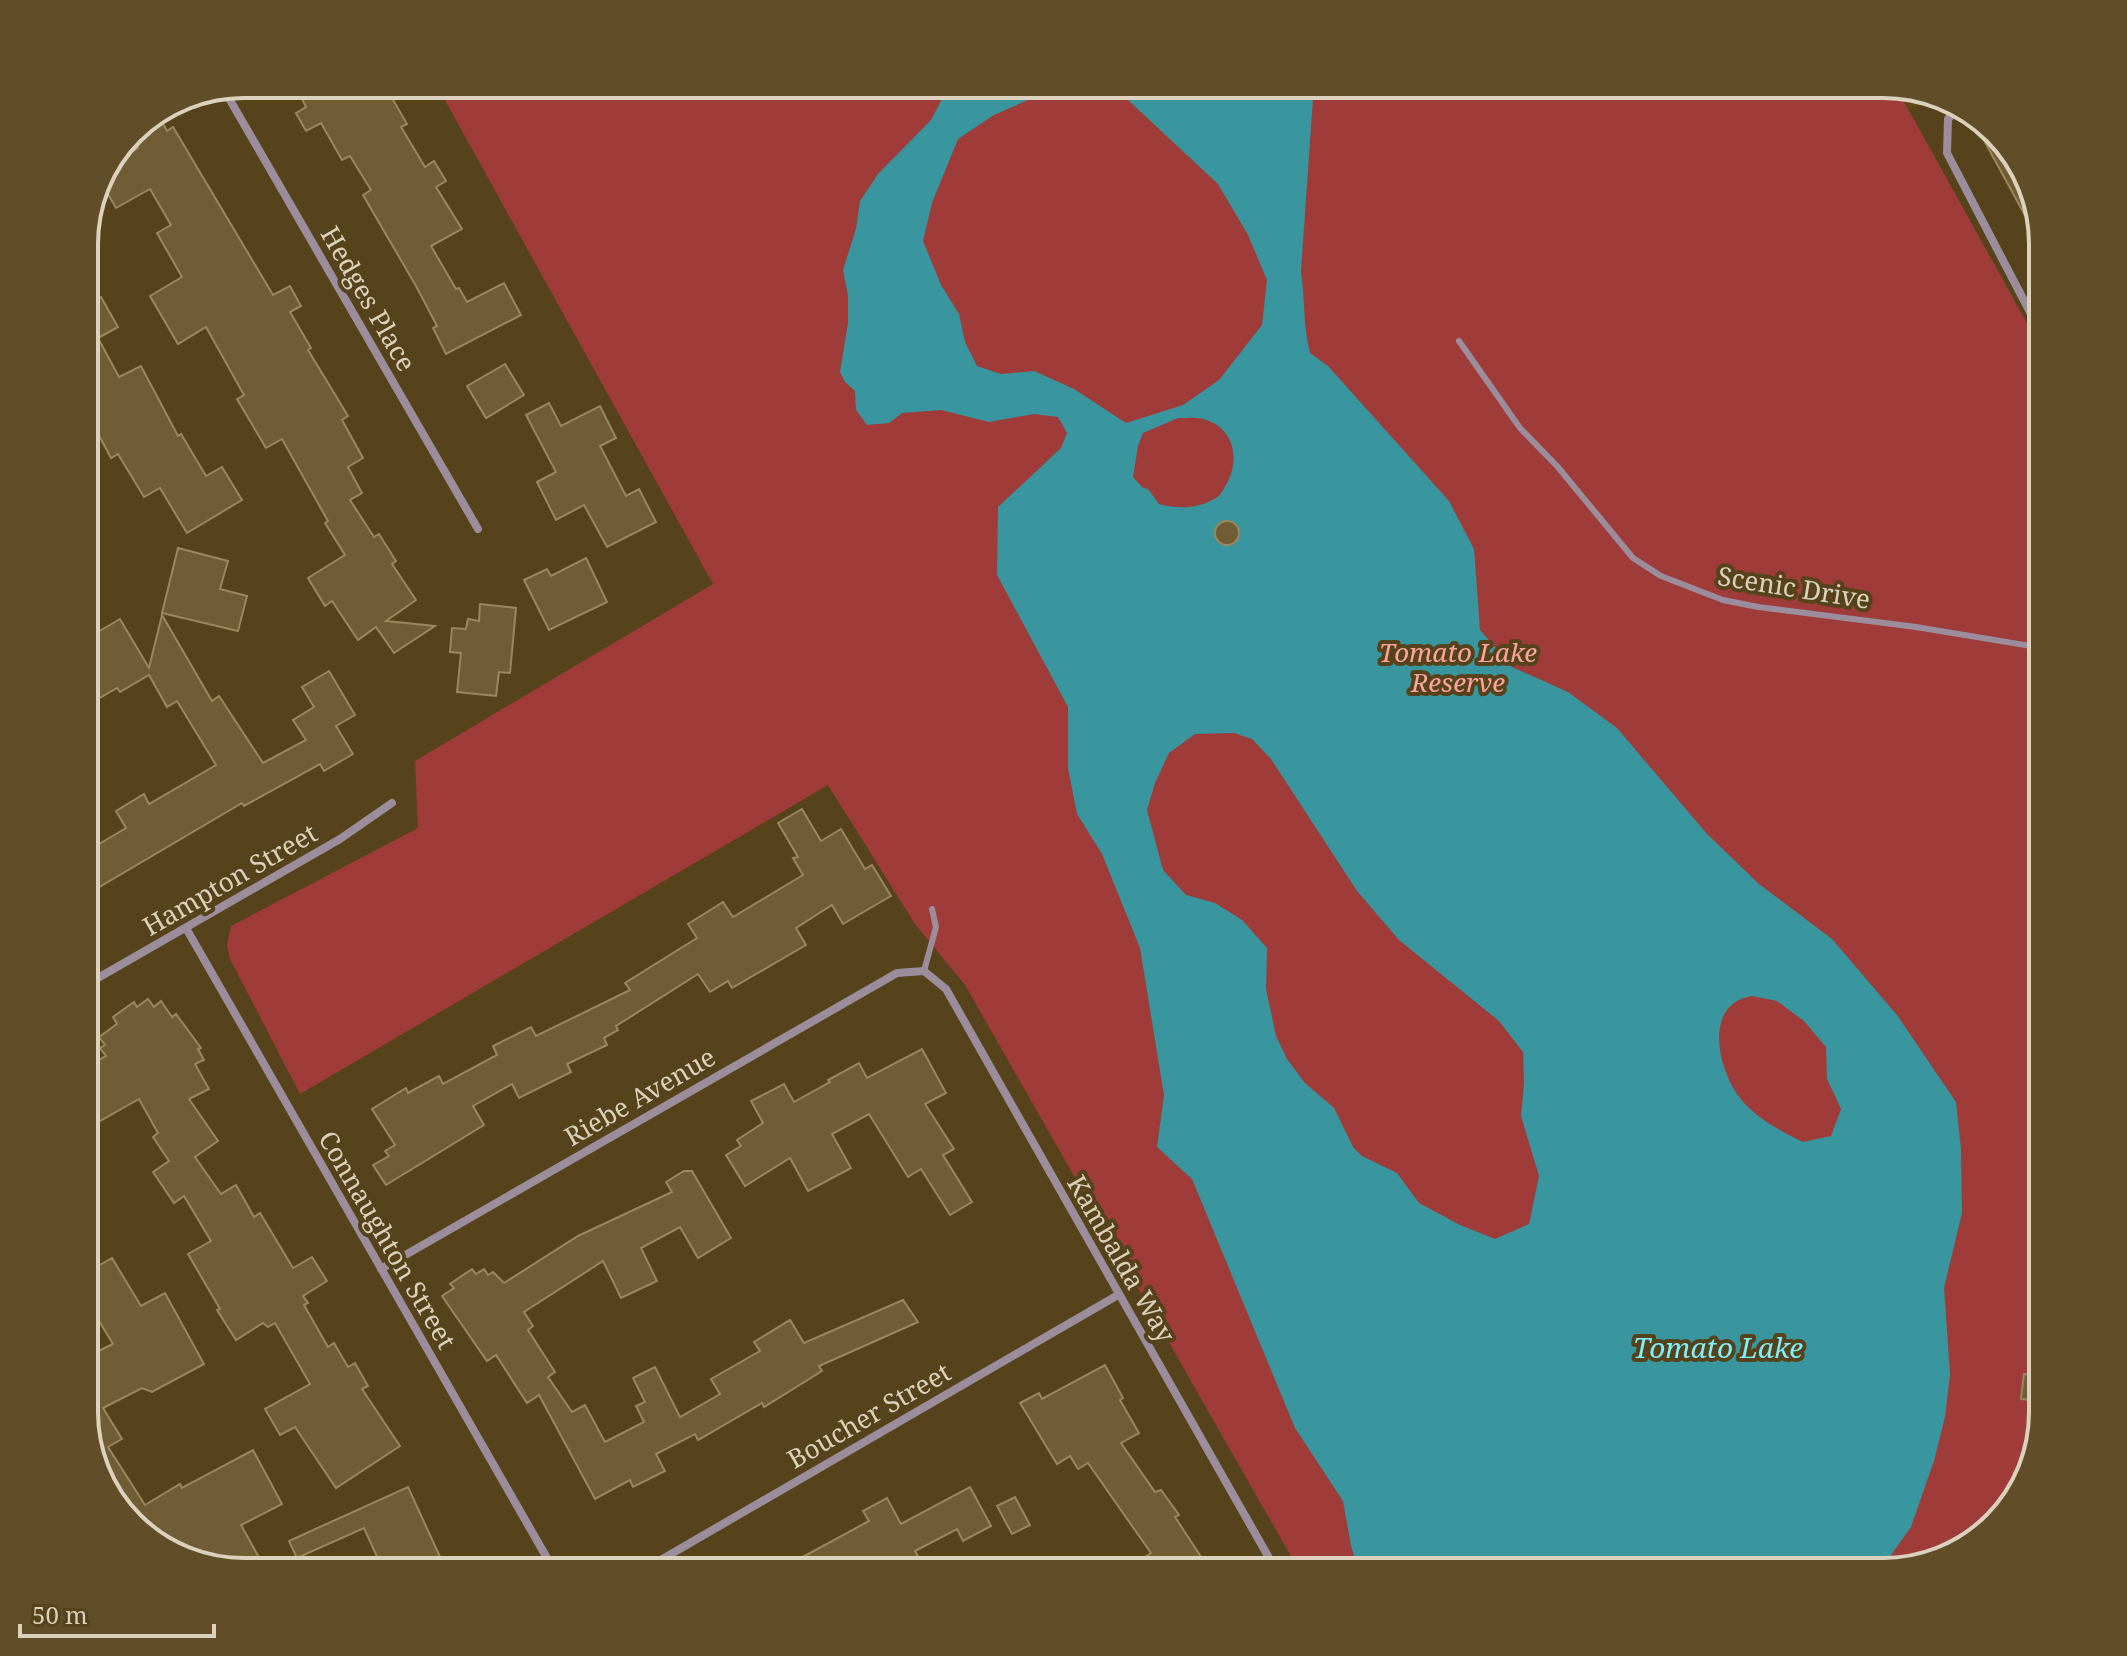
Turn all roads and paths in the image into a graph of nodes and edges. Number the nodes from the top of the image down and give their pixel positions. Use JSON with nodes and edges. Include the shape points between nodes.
{"nodes":[{"id":1,"x":229,"y":99,"type":"edge"},
{"id":2,"x":1951,"y":115,"type":"edge"},
{"id":3,"x":2029,"y":310,"type":"edge"},
{"id":4,"x":1459,"y":341,"type":"dead end"},
{"id":5,"x":478,"y":529,"type":"dead end"},
{"id":6,"x":2029,"y":646,"type":"edge"},
{"id":7,"x":392,"y":803,"type":"dead end"},
{"id":8,"x":932,"y":909,"type":"dead end"},
{"id":9,"x":186,"y":928,"type":"junction"},
{"id":10,"x":924,"y":971,"type":"junction"},
{"id":11,"x":98,"y":978,"type":"edge"},
{"id":12,"x":381,"y":1269,"type":"junction"},
{"id":13,"x":1118,"y":1295,"type":"junction"},
{"id":14,"x":547,"y":1558,"type":"edge"},
{"id":15,"x":664,"y":1558,"type":"edge"},
{"id":16,"x":1269,"y":1558,"type":"edge"}],
"edges":[{"from":1,"to":5,"type":"street","name":"Hedges Place"},
{"from":2,"to":3,"type":"street","via":[[1947,153]]},
{"from":4,"to":6,"type":"lane","name":"Scenic Drive","via":[[1520,428],[1633,558],[1661,576],[1758,607]]},
{"from":7,"to":9,"type":"street","name":"Hampton Street"},
{"from":8,"to":10,"type":"lane","via":[[936,927]]},
{"from":9,"to":11,"type":"street","name":"Hampton Street"},
{"from":9,"to":12,"type":"street","name":"Connaughton Street"},
{"from":10,"to":12,"type":"street","name":"Riebe Avenue","via":[[897,973]]},
{"from":10,"to":13,"type":"street","name":"Kambalda Way","via":[[946,989]]},
{"from":12,"to":14,"type":"street","name":"Connaughton Street"},
{"from":13,"to":15,"type":"street","name":"Boucher Street"},
{"from":13,"to":16,"type":"street","name":"Kambalda Way"}]}
